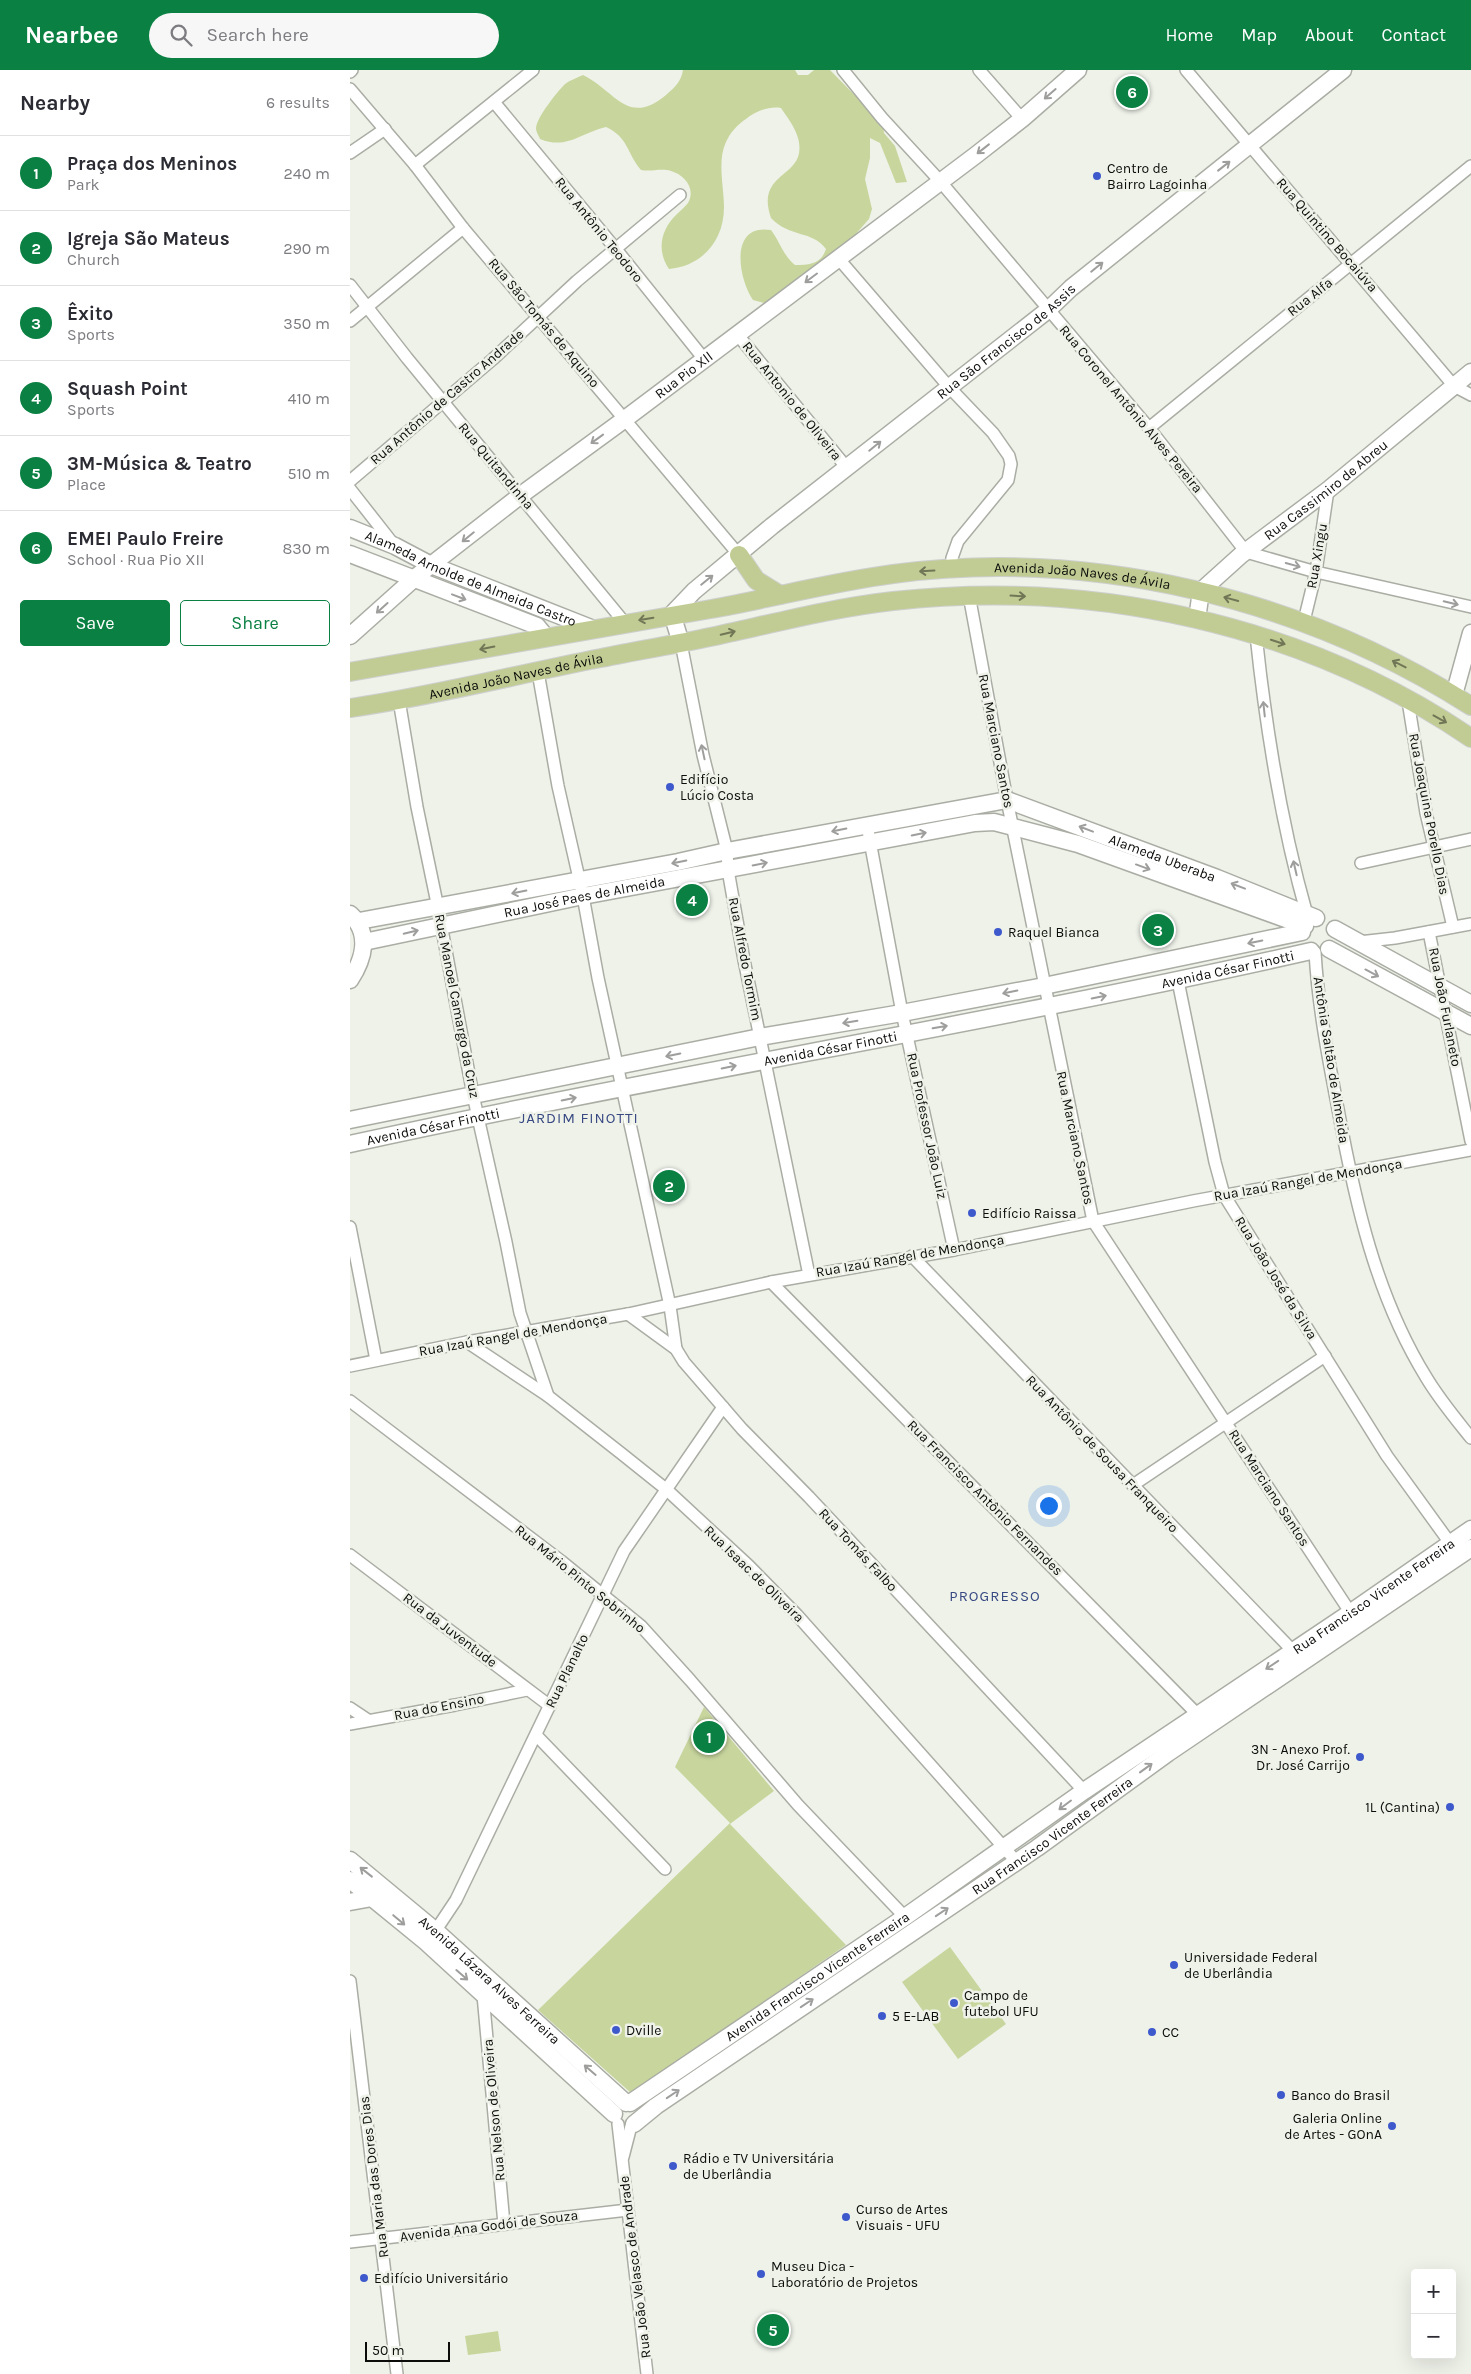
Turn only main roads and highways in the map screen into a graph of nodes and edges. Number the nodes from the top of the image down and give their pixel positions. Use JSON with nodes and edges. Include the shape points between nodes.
{"nodes":[{"id":1,"x":1078,"y":70,"type":"edge"},
{"id":2,"x":1343,"y":70,"type":"edge"},
{"id":3,"x":1471,"y":372,"type":"edge"},
{"id":4,"x":350,"y":528,"type":"edge"},
{"id":5,"x":350,"y":554,"type":"edge"},
{"id":6,"x":739,"y":555,"type":"junction"},
{"id":7,"x":431,"y":565,"type":"junction"},
{"id":8,"x":414,"y":579,"type":"junction"},
{"id":9,"x":1201,"y":591,"type":"junction"},
{"id":10,"x":780,"y":594,"type":"junction"},
{"id":11,"x":672,"y":614,"type":"junction"},
{"id":12,"x":1197,"y":619,"type":"junction"},
{"id":13,"x":592,"y":628,"type":"junction"},
{"id":14,"x":1471,"y":632,"type":"edge"},
{"id":15,"x":350,"y":636,"type":"edge"},
{"id":16,"x":546,"y":637,"type":"junction"},
{"id":17,"x":681,"y":643,"type":"junction"},
{"id":18,"x":350,"y":672,"type":"edge"},
{"id":19,"x":1454,"y":695,"type":"junction"},
{"id":20,"x":1471,"y":706,"type":"edge"},
{"id":21,"x":350,"y":708,"type":"edge"},
{"id":22,"x":1471,"y":738,"type":"edge"},
{"id":23,"x":1007,"y":800,"type":"joint"},
{"id":24,"x":1013,"y":826,"type":"joint"},
{"id":25,"x":354,"y":918,"type":"edge"},
{"id":26,"x":1308,"y":923,"type":"junction"},
{"id":27,"x":1335,"y":929,"type":"junction"},
{"id":28,"x":364,"y":942,"type":"junction"},
{"id":29,"x":1318,"y":951,"type":"junction"},
{"id":30,"x":350,"y":980,"type":"edge"},
{"id":31,"x":1471,"y":1004,"type":"edge"},
{"id":32,"x":1471,"y":1026,"type":"edge"},
{"id":33,"x":350,"y":1120,"type":"edge"},
{"id":34,"x":350,"y":1144,"type":"edge"},
{"id":35,"x":1471,"y":1529,"type":"edge"},
{"id":36,"x":1471,"y":1548,"type":"edge"},
{"id":37,"x":1354,"y":1619,"type":"junction"},
{"id":38,"x":1003,"y":1848,"type":"joint"},
{"id":39,"x":350,"y":1860,"type":"edge"},
{"id":40,"x":350,"y":1880,"type":"edge"},
{"id":41,"x":377,"y":1891,"type":"junction"},
{"id":42,"x":350,"y":1902,"type":"edge"},
{"id":43,"x":431,"y":1937,"type":"junction"},
{"id":44,"x":628,"y":2103,"type":"junction"},
{"id":45,"x":624,"y":2122,"type":"junction"}],
"edges":[{"from":1,"to":7,"type":"main road","name":"Rua Pio Xll","one_way":true,"via":[[1022,119]]},
{"from":6,"to":2,"type":"main road","name":"Rua São Francisco de Assis","one_way":true},
{"from":3,"to":9,"type":"main road","name":"Rua Cassimiro de Abreu"},
{"from":4,"to":7,"type":"main road","name":"Alameda Arnolde de Almeida Castro"},
{"from":5,"to":8,"type":"main road","name":"Alameda Arnolde de Almeida Castro"},
{"from":6,"to":10,"type":"main road","via":[[756,580]]},
{"from":11,"to":6,"type":"main road","name":"Rua São Francisco de Assis","one_way":true,"via":[[694,591]]},
{"from":7,"to":8,"type":"main road","name":"Rua Pio Xll"},
{"from":7,"to":13,"type":"main road","name":"Alameda Arnolde de Almeida Castro"},
{"from":8,"to":15,"type":"main road","name":"Rua Pio Xll","one_way":true},
{"from":8,"to":16,"type":"main road","name":"Alameda Arnolde de Almeida Castro","one_way":true,"via":[[536,626]]},
{"from":9,"to":10,"type":"main road","name":"Avenida João Naves de Ávila","one_way":true,"via":[[1151,581],[1044,568],[894,574]]},
{"from":9,"to":12,"type":"main road"},
{"from":19,"to":9,"type":"main road","name":"Avenida João Naves de Ávila","one_way":true,"via":[[1399,663],[1304,621]]},
{"from":10,"to":11,"type":"main road","name":"Avenida João Naves de Ávila"},
{"from":11,"to":13,"type":"main road","name":"Avenida João Naves de Ávila","one_way":true},
{"from":11,"to":17,"type":"main road"},
{"from":17,"to":12,"type":"main road","name":"Avenida João Naves de Ávila","one_way":true,"via":[[854,607],[969,595],[1055,598]]},
{"from":12,"to":22,"type":"main road","name":"Avenida João Naves de Ávila","one_way":true,"via":[[1324,659],[1388,688]]},
{"from":13,"to":16,"type":"main road","name":"Avenida João Naves de Ávila"},
{"from":14,"to":19,"type":"main road"},
{"from":16,"to":18,"type":"main road","name":"Avenida João Naves de Ávila","one_way":true},
{"from":17,"to":21,"type":"main road","name":"Avenida João Naves de Ávila"},
{"from":19,"to":20,"type":"main road","name":"Avenida João Naves de Ávila"},
{"from":23,"to":25,"type":"main road","name":"Rua José Paes de Almeida","one_way":true,"via":[[438,908]]},
{"from":26,"to":23,"type":"main road","name":"Alameda Uberaba","one_way":true,"via":[[1217,878]]},
{"from":24,"to":26,"type":"main road","name":"Alameda Uberaba","one_way":true,"via":[[1078,844]]},
{"from":28,"to":24,"type":"main road","name":"Rua José Paes de Almeida","one_way":true,"via":[[583,896],[974,823],[994,822]]},
{"from":25,"to":28,"type":"main road","name":"Rua José Paes de Almeida"},
{"from":26,"to":27,"type":"main road","name":"Alameda Uberaba","via":[[1328,920]]},
{"from":26,"to":29,"type":"main road","via":[[1304,943]]},
{"from":26,"to":33,"type":"main road","name":"Avenida César Finotti","one_way":true,"via":[[1044,986],[760,1037]]},
{"from":27,"to":29,"type":"main road","via":[[1336,938]]},
{"from":27,"to":31,"type":"main road","name":"Alameda Uberaba"},
{"from":28,"to":30,"type":"main road","via":[[363,953]]},
{"from":29,"to":32,"type":"main road","one_way":true},
{"from":34,"to":29,"type":"main road","name":"Avenida César Finotti","one_way":true},
{"from":35,"to":37,"type":"main road","name":"Rua Francisco Vicente Ferreira"},
{"from":36,"to":37,"type":"main road","name":"Rua Francisco Vicente Ferreira"},
{"from":37,"to":38,"type":"main road","name":"Rua Francisco Vicente Ferreira","one_way":true,"via":[[1292,1651]]},
{"from":45,"to":37,"type":"main road","name":"Rua Francisco Vicente Ferreira","one_way":true,"via":[[656,2106],[1016,1861]]},
{"from":38,"to":44,"type":"main road","name":"Avenida Francisco Vicente Ferreira"},
{"from":41,"to":39,"type":"main road","name":"Avenida Lázara Alves Ferreira","one_way":true},
{"from":40,"to":41,"type":"main road","name":"Avenida Lázara Alves Ferreira"},
{"from":41,"to":42,"type":"main road"},
{"from":41,"to":43,"type":"main road","name":"Avenida Lázara Alves Ferreira"},
{"from":44,"to":43,"type":"main road","name":"Avenida Lázara Alves Ferreira","one_way":true},
{"from":43,"to":45,"type":"main road","name":"Avenida Lázara Alves Ferreira","one_way":true,"via":[[483,1995]]},
{"from":44,"to":45,"type":"main road","name":"Avenida Francisco Vicente Ferreira","via":[[619,2105]]},
{"from":44,"to":45,"type":"main road","via":[[637,2110],[637,2120]]}]}
